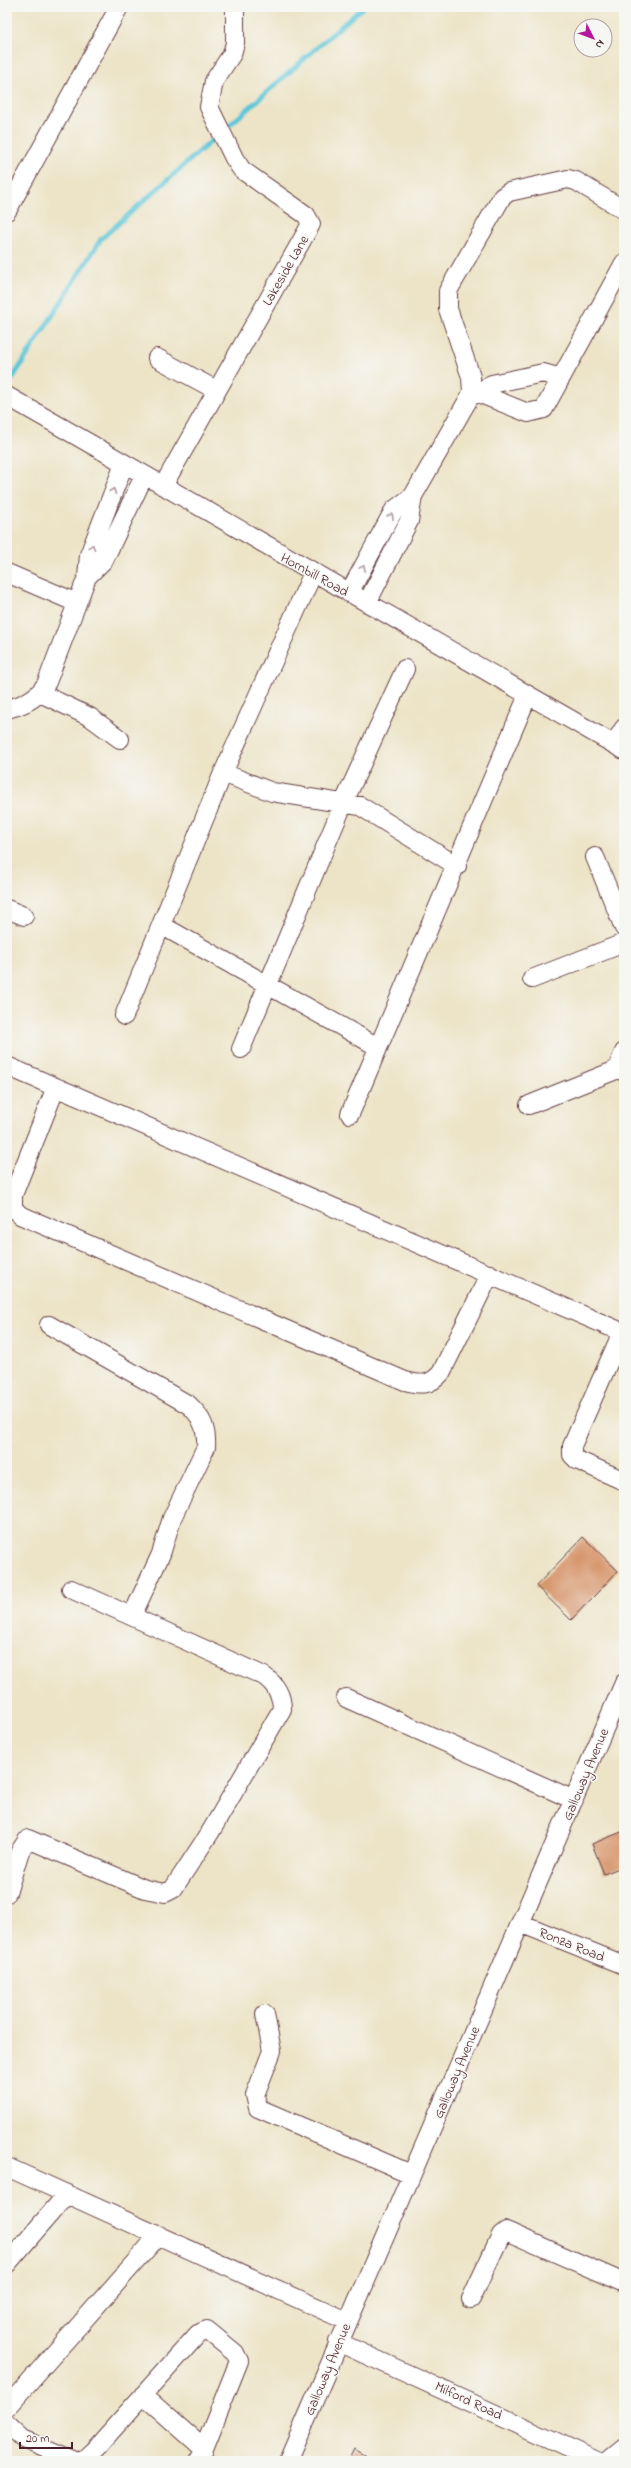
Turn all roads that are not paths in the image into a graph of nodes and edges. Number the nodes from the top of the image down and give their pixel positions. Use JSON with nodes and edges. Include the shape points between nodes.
{"nodes":[{"id":1,"x":119,"y":7,"type":"edge"},
{"id":2,"x":235,"y":7,"type":"edge"},
{"id":3,"x":7,"y":209,"type":"edge"},
{"id":4,"x":624,"y":210,"type":"edge"},
{"id":5,"x":624,"y":263,"type":"edge"},
{"id":6,"x":157,"y":358,"type":"dead end"},
{"id":7,"x":561,"y":378,"type":"junction"},
{"id":8,"x":216,"y":390,"type":"junction"},
{"id":9,"x":476,"y":392,"type":"junction"},
{"id":10,"x":7,"y":396,"type":"edge"},
{"id":11,"x":124,"y":464,"type":"junction"},
{"id":12,"x":144,"y":476,"type":"junction"},
{"id":13,"x":163,"y":486,"type":"junction"},
{"id":14,"x":413,"y":496,"type":"junction"},
{"id":15,"x":7,"y":573,"type":"edge"},
{"id":16,"x":313,"y":573,"type":"junction"},
{"id":17,"x":87,"y":577,"type":"junction"},
{"id":18,"x":349,"y":593,"type":"junction"},
{"id":19,"x":77,"y":603,"type":"junction"},
{"id":20,"x":367,"y":603,"type":"junction"},
{"id":21,"x":405,"y":669,"type":"dead end"},
{"id":22,"x":40,"y":693,"type":"junction"},
{"id":23,"x":528,"y":695,"type":"junction"},
{"id":24,"x":7,"y":709,"type":"edge"},
{"id":25,"x":624,"y":728,"type":"edge"},
{"id":26,"x":120,"y":739,"type":"dead end"},
{"id":27,"x":619,"y":747,"type":"edge"},
{"id":28,"x":223,"y":773,"type":"junction"},
{"id":29,"x":344,"y":802,"type":"junction"},
{"id":30,"x":595,"y":857,"type":"dead end"},
{"id":31,"x":457,"y":866,"type":"junction"},
{"id":32,"x":7,"y":909,"type":"edge"},
{"id":33,"x":24,"y":916,"type":"dead end"},
{"id":34,"x":161,"y":925,"type":"junction"},
{"id":35,"x":624,"y":928,"type":"edge"},
{"id":36,"x":624,"y":943,"type":"edge"},
{"id":37,"x":532,"y":980,"type":"dead end"},
{"id":38,"x":266,"y":984,"type":"junction"},
{"id":39,"x":124,"y":1016,"type":"dead end"},
{"id":40,"x":378,"y":1048,"type":"junction"},
{"id":41,"x":241,"y":1049,"type":"dead end"},
{"id":42,"x":623,"y":1064,"type":"edge"},
{"id":43,"x":7,"y":1066,"type":"edge"},
{"id":44,"x":56,"y":1087,"type":"junction"},
{"id":45,"x":529,"y":1105,"type":"dead end"},
{"id":46,"x":350,"y":1114,"type":"dead end"},
{"id":47,"x":490,"y":1274,"type":"junction"},
{"id":48,"x":49,"y":1325,"type":"dead end"},
{"id":49,"x":623,"y":1333,"type":"edge"},
{"id":50,"x":624,"y":1481,"type":"edge"},
{"id":51,"x":71,"y":1589,"type":"dead end"},
{"id":52,"x":132,"y":1616,"type":"junction"},
{"id":53,"x":624,"y":1682,"type":"edge"},
{"id":54,"x":346,"y":1698,"type":"dead end"},
{"id":55,"x":574,"y":1800,"type":"junction"},
{"id":56,"x":7,"y":1893,"type":"edge"},
{"id":57,"x":520,"y":1923,"type":"junction"},
{"id":58,"x":624,"y":1965,"type":"edge"},
{"id":59,"x":265,"y":2014,"type":"dead end"},
{"id":60,"x":7,"y":2167,"type":"edge"},
{"id":61,"x":411,"y":2174,"type":"junction"},
{"id":62,"x":67,"y":2194,"type":"junction"},
{"id":63,"x":159,"y":2235,"type":"junction"},
{"id":64,"x":7,"y":2264,"type":"edge"},
{"id":65,"x":624,"y":2283,"type":"edge"},
{"id":66,"x":471,"y":2299,"type":"dead end"},
{"id":67,"x":347,"y":2321,"type":"junction"},
{"id":68,"x":338,"y":2342,"type":"junction"},
{"id":69,"x":144,"y":2395,"type":"junction"},
{"id":70,"x":7,"y":2407,"type":"edge"},
{"id":71,"x":7,"y":2424,"type":"edge"},
{"id":72,"x":624,"y":2448,"type":"edge"},
{"id":73,"x":201,"y":2455,"type":"edge"},
{"id":74,"x":75,"y":2461,"type":"edge"},
{"id":75,"x":82,"y":2461,"type":"edge"},
{"id":76,"x":288,"y":2461,"type":"edge"},
{"id":77,"x":598,"y":2461,"type":"edge"},
{"id":78,"x":608,"y":2461,"type":"edge"}],
"edges":[{"from":1,"to":3,"type":"street"},
{"from":2,"to":8,"type":"street","name":"Lakeside Lane","via":[[235,42],[232,54],[214,81],[209,107],[234,158],[249,176],[306,215],[312,224]]},
{"from":4,"to":9,"type":"street","via":[[576,181],[568,179],[509,192],[502,197],[447,294],[448,309]]},
{"from":5,"to":7,"type":"street"},
{"from":6,"to":8,"type":"street"},
{"from":7,"to":9,"type":"street","via":[[543,372],[492,384]]},
{"from":7,"to":9,"type":"street","via":[[544,409],[532,413]]},
{"from":8,"to":13,"type":"street","name":"Lakeside Lane"},
{"from":9,"to":14,"type":"street"},
{"from":10,"to":11,"type":"street","name":"Hornbill Road"},
{"from":11,"to":12,"type":"street","name":"Hornbill Road"},
{"from":17,"to":11,"type":"street","one_way":true,"via":[[89,554]]},
{"from":12,"to":13,"type":"street","name":"Hornbill Road"},
{"from":12,"to":17,"type":"street","via":[[104,560]]},
{"from":13,"to":16,"type":"street","name":"Hornbill Road"},
{"from":18,"to":14,"type":"street","one_way":true,"via":[[394,510]]},
{"from":14,"to":20,"type":"street","via":[[409,521]]},
{"from":15,"to":19,"type":"street"},
{"from":16,"to":18,"type":"street","name":"Hornbill Road"},
{"from":16,"to":28,"type":"street"},
{"from":17,"to":19,"type":"street"},
{"from":18,"to":20,"type":"street","name":"Hornbill Road"},
{"from":19,"to":22,"type":"street","via":[[47,682]]},
{"from":20,"to":23,"type":"street","name":"Hornbill Road"},
{"from":21,"to":29,"type":"street"},
{"from":22,"to":24,"type":"street","via":[[24,704]]},
{"from":22,"to":26,"type":"street","via":[[90,717]]},
{"from":23,"to":27,"type":"street","name":"Hornbill Road"},
{"from":23,"to":31,"type":"street"},
{"from":25,"to":27,"type":"street"},
{"from":28,"to":29,"type":"street","via":[[272,792]]},
{"from":28,"to":34,"type":"street"},
{"from":29,"to":31,"type":"street","via":[[360,806],[375,814]]},
{"from":29,"to":38,"type":"street"},
{"from":30,"to":35,"type":"street"},
{"from":31,"to":40,"type":"street"},
{"from":32,"to":33,"type":"street"},
{"from":34,"to":38,"type":"street"},
{"from":34,"to":39,"type":"street"},
{"from":36,"to":37,"type":"street"},
{"from":38,"to":40,"type":"street"},
{"from":38,"to":41,"type":"street"},
{"from":40,"to":46,"type":"street"},
{"from":42,"to":45,"type":"street"},
{"from":43,"to":44,"type":"street"},
{"from":44,"to":47,"type":"street"},
{"from":44,"to":47,"type":"street","via":[[12,1195],[13,1208],[20,1215],[405,1381],[428,1384],[436,1379],[446,1365]]},
{"from":47,"to":49,"type":"street"},
{"from":48,"to":52,"type":"street","via":[[189,1405],[198,1414],[204,1426],[206,1447],[172,1518],[162,1554]]},
{"from":49,"to":50,"type":"street","via":[[572,1446],[572,1455],[577,1460]]},
{"from":51,"to":52,"type":"street"},
{"from":52,"to":56,"type":"street","via":[[264,1676],[278,1691],[282,1703],[280,1716],[211,1831],[173,1888],[165,1893],[151,1891],[28,1839],[20,1851]]},
{"from":53,"to":55,"type":"street","name":"Galloway Avenue"},
{"from":54,"to":55,"type":"street"},
{"from":55,"to":57,"type":"street","name":"Galloway Avenue"},
{"from":57,"to":58,"type":"street","name":"Ronza Road"},
{"from":57,"to":61,"type":"street","name":"Galloway Avenue"},
{"from":59,"to":61,"type":"street","via":[[272,2052],[255,2095],[258,2108]]},
{"from":60,"to":62,"type":"street"},
{"from":61,"to":67,"type":"street","name":"Galloway Avenue"},
{"from":62,"to":63,"type":"street"},
{"from":62,"to":64,"type":"street"},
{"from":63,"to":67,"type":"street"},
{"from":63,"to":70,"type":"street"},
{"from":65,"to":66,"type":"street","via":[[506,2231],[501,2235]]},
{"from":67,"to":68,"type":"street","name":"Galloway Avenue"},
{"from":68,"to":76,"type":"street","name":"Galloway Avenue"},
{"from":68,"to":77,"type":"street","name":"Milford Road"},
{"from":69,"to":73,"type":"street"},
{"from":69,"to":73,"type":"street","via":[[202,2331],[212,2333],[238,2356],[238,2367]]},
{"from":69,"to":75,"type":"street"},
{"from":71,"to":74,"type":"street","via":[[23,2439]]},
{"from":72,"to":78,"type":"street"}]}
